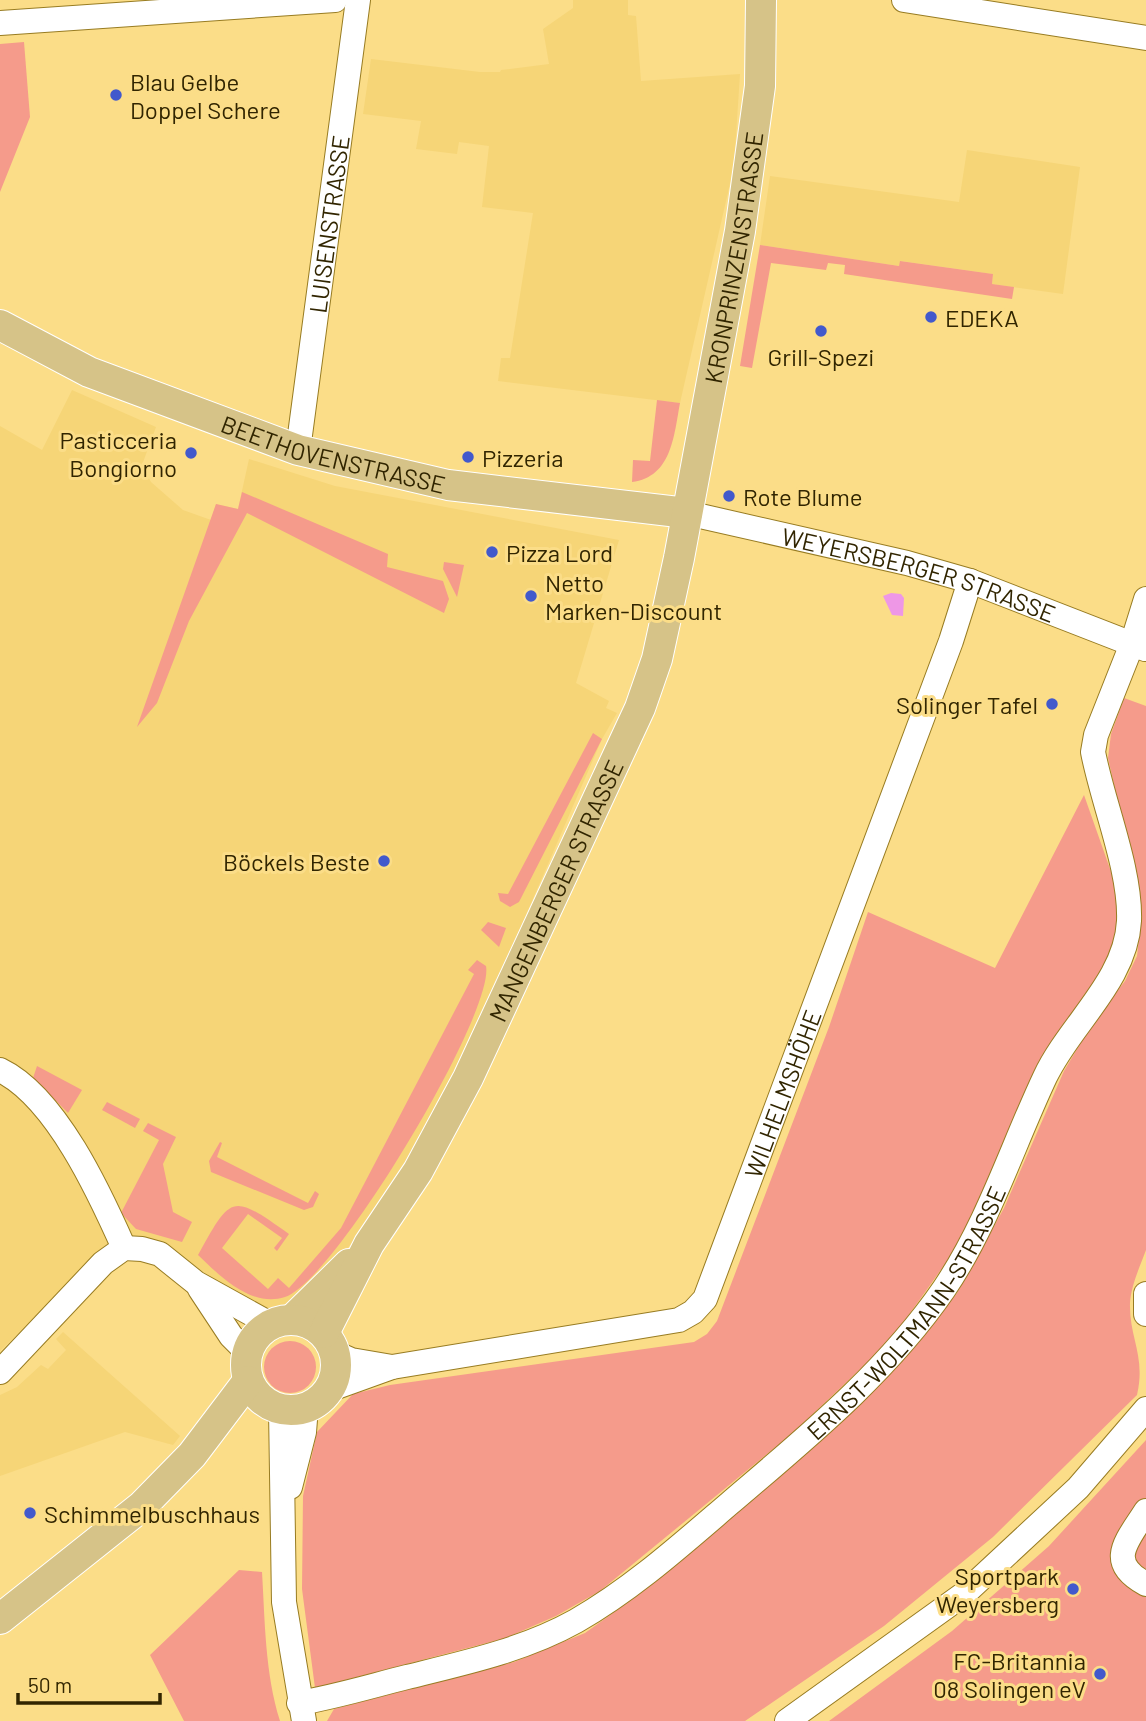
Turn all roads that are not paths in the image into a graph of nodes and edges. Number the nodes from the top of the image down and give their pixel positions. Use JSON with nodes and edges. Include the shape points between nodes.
{"nodes":[{"id":1,"x":335,"y":0,"type":"edge"},
{"id":2,"x":358,"y":0,"type":"edge"},
{"id":3,"x":761,"y":0,"type":"edge"},
{"id":4,"x":904,"y":0,"type":"edge"},
{"id":5,"x":0,"y":23,"type":"edge"},
{"id":6,"x":1146,"y":38,"type":"edge"},
{"id":7,"x":0,"y":325,"type":"edge"},
{"id":8,"x":298,"y":450,"type":"junction"},
{"id":9,"x":687,"y":513,"type":"junction"},
{"id":10,"x":970,"y":581,"type":"junction"},
{"id":11,"x":1146,"y":599,"type":"edge"},
{"id":12,"x":1139,"y":647,"type":"edge"},
{"id":13,"x":0,"y":1070,"type":"edge"},
{"id":14,"x":369,"y":1244,"type":"junction"},
{"id":15,"x":124,"y":1248,"type":"junction"},
{"id":16,"x":196,"y":1283,"type":"junction"},
{"id":17,"x":1146,"y":1294,"type":"edge"},
{"id":18,"x":1146,"y":1314,"type":"edge"},
{"id":19,"x":281,"y":1322,"type":"junction"},
{"id":20,"x":329,"y":1343,"type":"junction"},
{"id":21,"x":393,"y":1367,"type":"junction"},
{"id":22,"x":0,"y":1373,"type":"edge"},
{"id":23,"x":279,"y":1390,"type":"junction"},
{"id":24,"x":1146,"y":1409,"type":"edge"},
{"id":25,"x":1146,"y":1511,"type":"edge"},
{"id":26,"x":1146,"y":1584,"type":"edge"},
{"id":27,"x":0,"y":1619,"type":"edge"},
{"id":28,"x":302,"y":1712,"type":"edge"},
{"id":29,"x":787,"y":1721,"type":"edge"}],
"edges":[{"from":1,"to":5,"type":"street"},
{"from":2,"to":8,"type":"street","name":"LUISENSTRASSE"},
{"from":3,"to":9,"type":"main road","name":"KRONPRINZENSTRASSE","via":[[760,86],[748,183]]},
{"from":4,"to":6,"type":"street"},
{"from":7,"to":8,"type":"main road","name":"BEETHOVENSTRASSE","via":[[89,372]]},
{"from":8,"to":9,"type":"main road","name":"BEETHOVENSTRASSE","via":[[448,485]]},
{"from":9,"to":10,"type":"street","name":"WEYERSBERGER STRASSE"},
{"from":9,"to":14,"type":"main road","name":"MANGENBERGER STRASSE","via":[[657,659],[640,708],[468,1078],[418,1171]]},
{"from":10,"to":12,"type":"street","name":"WEYERSBERGER STRASSE"},
{"from":10,"to":21,"type":"street","name":"WILHELMSHÖHE","via":[[705,1299],[679,1320]]},
{"from":11,"to":12,"type":"street","name":"ERNST-WOLTMANN-STRASSE"},
{"from":12,"to":28,"type":"street","name":"ERNST-WOLTMANN-STRASSE","via":[[1096,735],[1093,752],[1126,885],[1126,946],[1113,975],[1051,1066],[1020,1140],[944,1289],[857,1391],[702,1527],[602,1604],[511,1649]]},
{"from":13,"to":15,"type":"street","via":[[38,1103],[72,1145]]},
{"from":14,"to":19,"type":"main road","name":"MANGENBERGER STRASSE"},
{"from":14,"to":20,"type":"main road","name":"MANGENBERGER STRASSE"},
{"from":15,"to":16,"type":"street","via":[[160,1254]]},
{"from":15,"to":22,"type":"street","via":[[103,1263]]},
{"from":16,"to":19,"type":"street"},
{"from":16,"to":23,"type":"street","via":[[231,1336]]},
{"from":17,"to":18,"type":"street"},
{"from":19,"to":20,"type":"main road","via":[[315,1326]]},
{"from":19,"to":23,"type":"main road","name":"MANGENBERGER STRASSE","via":[[260,1331]]},
{"from":20,"to":21,"type":"street","name":"WILHELMSHÖHE","via":[[351,1360]]},
{"from":20,"to":23,"type":"main road","name":"MANGENBERGER STRASSE","via":[[336,1366]]},
{"from":21,"to":23,"type":"street","name":"WILHELMSHÖHE"},
{"from":23,"to":27,"type":"main road","via":[[192,1455],[142,1506]]},
{"from":23,"to":28,"type":"street","via":[[284,1602]]},
{"from":24,"to":29,"type":"street","via":[[1078,1488],[964,1594]]},
{"from":25,"to":26,"type":"street","via":[[1122,1562],[1126,1572]]}]}
